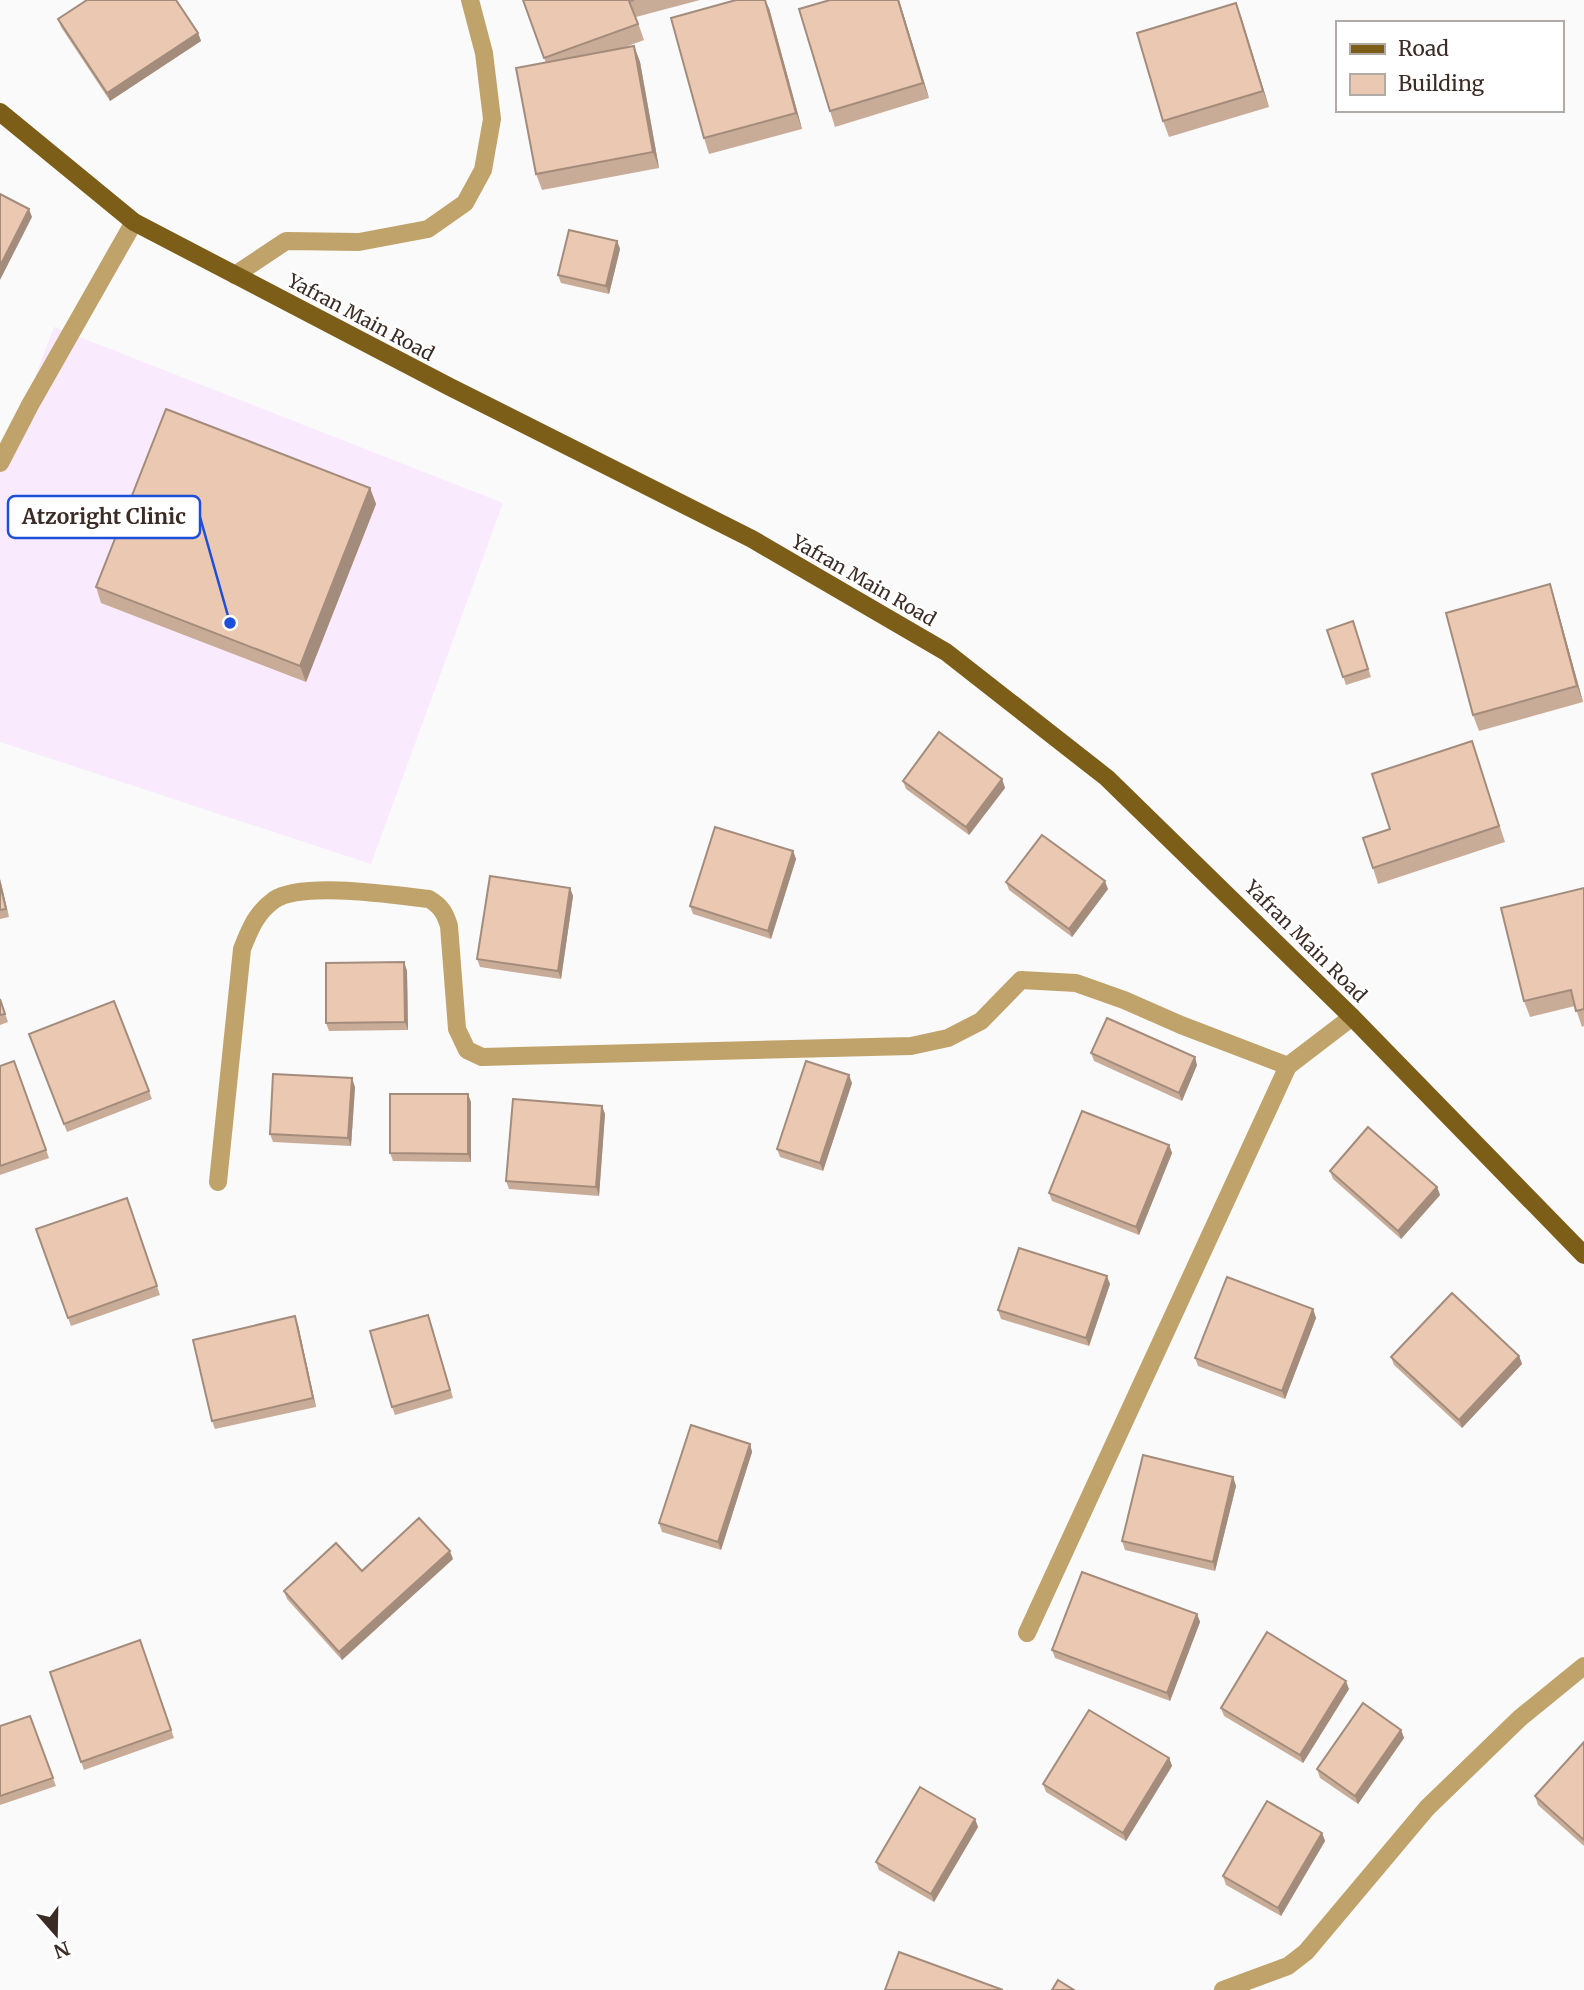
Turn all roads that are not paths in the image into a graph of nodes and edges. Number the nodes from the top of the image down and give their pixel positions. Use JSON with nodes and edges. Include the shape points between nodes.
{"nodes":[{"id":1,"x":470,"y":0,"type":"edge"},
{"id":2,"x":0,"y":112,"type":"edge"},
{"id":3,"x":134,"y":222,"type":"junction"},
{"id":4,"x":235,"y":275,"type":"junction"},
{"id":5,"x":0,"y":463,"type":"edge"},
{"id":6,"x":1352,"y":1017,"type":"junction"},
{"id":7,"x":1288,"y":1066,"type":"junction"},
{"id":8,"x":218,"y":1182,"type":"dead end"},
{"id":9,"x":1584,"y":1255,"type":"edge"},
{"id":10,"x":1027,"y":1633,"type":"dead end"},
{"id":11,"x":1584,"y":1666,"type":"edge"},
{"id":12,"x":1223,"y":1990,"type":"edge"}],
"edges":[{"from":1,"to":4,"type":"street","via":[[484,53],[492,119],[483,170],[465,203],[428,229],[359,242],[286,241]]},
{"from":2,"to":3,"type":"main road","name":"Yafran Main Road"},
{"from":3,"to":4,"type":"main road","name":"Yafran Main Road"},
{"from":3,"to":5,"type":"street"},
{"from":4,"to":6,"type":"main road","name":"Yafran Main Road","via":[[752,539],[946,652],[1107,778]]},
{"from":6,"to":7,"type":"street"},
{"from":6,"to":9,"type":"main road","name":"Yafran Main Road"},
{"from":7,"to":8,"type":"street","via":[[1076,984],[1021,980],[981,1021],[948,1038],[911,1046],[482,1057],[467,1050],[457,1029],[449,926],[439,905],[429,899],[307,890],[276,899],[253,921],[242,949]]},
{"from":7,"to":10,"type":"street"},
{"from":11,"to":12,"type":"street","via":[[1520,1718],[1426,1808],[1306,1952],[1288,1966]]}]}
